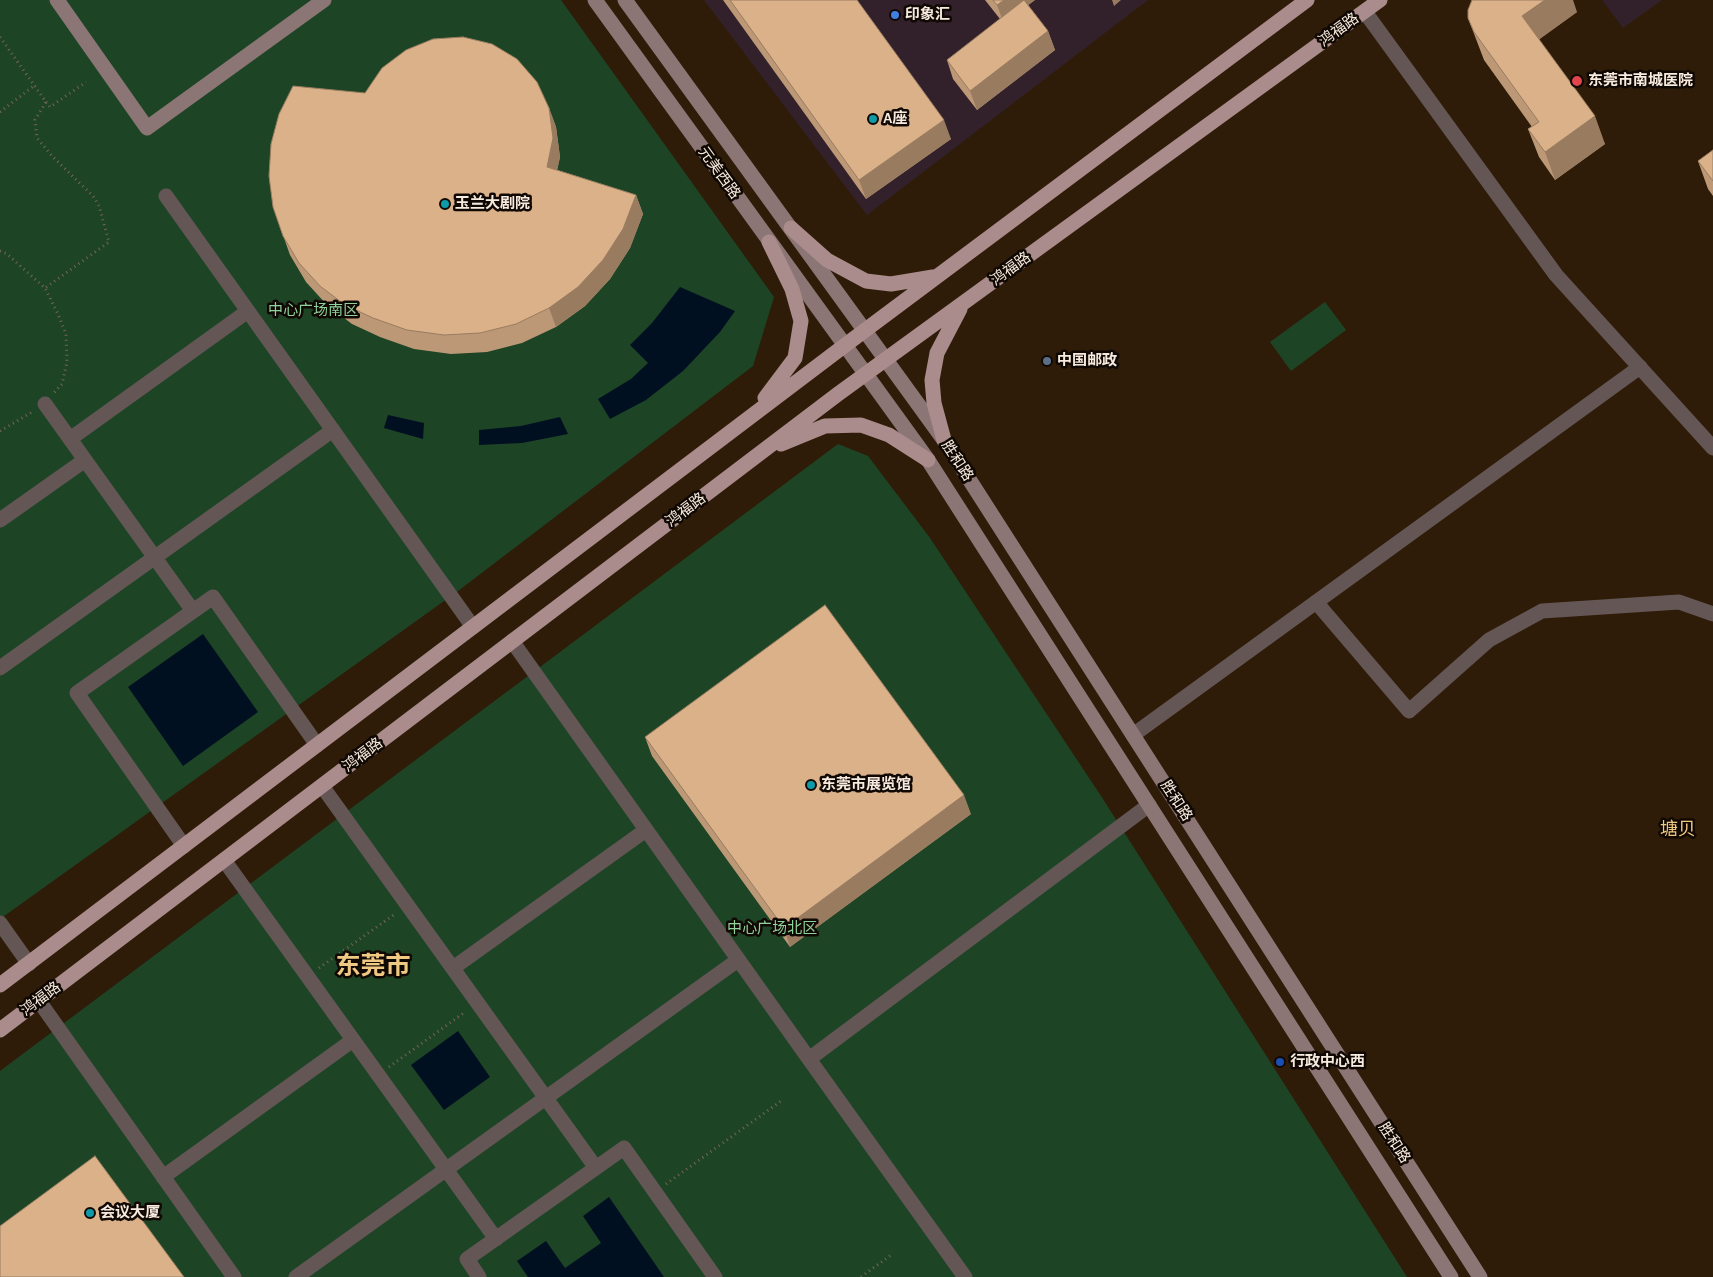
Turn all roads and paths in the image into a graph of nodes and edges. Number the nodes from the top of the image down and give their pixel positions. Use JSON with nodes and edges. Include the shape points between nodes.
{"nodes":[{"id":1,"x":57,"y":0,"type":"edge"},
{"id":2,"x":324,"y":0,"type":"edge"},
{"id":3,"x":595,"y":0,"type":"edge"},
{"id":4,"x":625,"y":0,"type":"edge"},
{"id":5,"x":1307,"y":0,"type":"edge"},
{"id":6,"x":1380,"y":0,"type":"edge"},
{"id":7,"x":1365,"y":12,"type":"junction"},
{"id":8,"x":0,"y":38,"type":"edge"},
{"id":9,"x":86,"y":82,"type":"dead end"},
{"id":10,"x":34,"y":86,"type":"junction"},
{"id":11,"x":46,"y":102,"type":"junction"},
{"id":12,"x":0,"y":112,"type":"edge"},
{"id":13,"x":166,"y":196,"type":"dead end"},
{"id":14,"x":791,"y":228,"type":"junction"},
{"id":15,"x":769,"y":242,"type":"junction"},
{"id":16,"x":0,"y":251,"type":"edge"},
{"id":17,"x":937,"y":277,"type":"junction"},
{"id":18,"x":45,"y":288,"type":"junction"},
{"id":19,"x":964,"y":304,"type":"junction"},
{"id":20,"x":248,"y":311,"type":"junction"},
{"id":21,"x":864,"y":330,"type":"junction"},
{"id":22,"x":844,"y":346,"type":"junction"},
{"id":23,"x":886,"y":360,"type":"junction"},
{"id":24,"x":1640,"y":367,"type":"junction"},
{"id":25,"x":865,"y":375,"type":"junction"},
{"id":26,"x":45,"y":404,"type":"junction"},
{"id":27,"x":738,"y":426,"type":"junction"},
{"id":28,"x":333,"y":430,"type":"junction"},
{"id":29,"x":0,"y":431,"type":"edge"},
{"id":30,"x":70,"y":439,"type":"junction"},
{"id":31,"x":944,"y":440,"type":"junction"},
{"id":32,"x":1713,"y":448,"type":"edge"},
{"id":33,"x":764,"y":451,"type":"junction"},
{"id":34,"x":85,"y":460,"type":"junction"},
{"id":35,"x":928,"y":460,"type":"junction"},
{"id":36,"x":0,"y":520,"type":"edge"},
{"id":37,"x":155,"y":557,"type":"junction"},
{"id":38,"x":1316,"y":602,"type":"junction"},
{"id":39,"x":193,"y":611,"type":"junction"},
{"id":40,"x":1713,"y":614,"type":"edge"},
{"id":41,"x":473,"y":627,"type":"junction"},
{"id":42,"x":512,"y":641,"type":"junction"},
{"id":43,"x":0,"y":668,"type":"edge"},
{"id":44,"x":1133,"y":735,"type":"junction"},
{"id":45,"x":317,"y":745,"type":"junction"},
{"id":46,"x":322,"y":786,"type":"junction"},
{"id":47,"x":1149,"y":805,"type":"junction"},
{"id":48,"x":646,"y":830,"type":"junction"},
{"id":49,"x":184,"y":846,"type":"junction"},
{"id":50,"x":224,"y":860,"type":"junction"},
{"id":51,"x":408,"y":904,"type":"junction"},
{"id":52,"x":0,"y":923,"type":"edge"},
{"id":53,"x":738,"y":960,"type":"junction"},
{"id":54,"x":29,"y":964,"type":"junction"},
{"id":55,"x":454,"y":968,"type":"junction"},
{"id":56,"x":308,"y":976,"type":"junction"},
{"id":57,"x":0,"y":985,"type":"edge"},
{"id":58,"x":39,"y":1001,"type":"junction"},
{"id":59,"x":478,"y":1003,"type":"junction"},
{"id":60,"x":0,"y":1030,"type":"edge"},
{"id":61,"x":353,"y":1040,"type":"junction"},
{"id":62,"x":809,"y":1059,"type":"junction"},
{"id":63,"x":378,"y":1075,"type":"junction"},
{"id":64,"x":546,"y":1098,"type":"junction"},
{"id":65,"x":781,"y":1102,"type":"dead end"},
{"id":66,"x":596,"y":1168,"type":"junction"},
{"id":67,"x":446,"y":1170,"type":"junction"},
{"id":68,"x":164,"y":1177,"type":"junction"},
{"id":69,"x":655,"y":1192,"type":"junction"},
{"id":70,"x":496,"y":1239,"type":"junction"},
{"id":71,"x":891,"y":1255,"type":"dead end"},
{"id":72,"x":234,"y":1277,"type":"edge"},
{"id":73,"x":296,"y":1277,"type":"edge"},
{"id":74,"x":479,"y":1277,"type":"edge"},
{"id":75,"x":715,"y":1277,"type":"edge"},
{"id":76,"x":861,"y":1277,"type":"edge"},
{"id":77,"x":965,"y":1277,"type":"edge"},
{"id":78,"x":1450,"y":1277,"type":"edge"},
{"id":79,"x":1480,"y":1277,"type":"edge"}],
"edges":[{"from":1,"to":2,"type":"main road","via":[[147,128]]},
{"from":3,"to":15,"type":"main road","name":"元美西路"},
{"from":4,"to":14,"type":"main road","name":"元美西路"},
{"from":5,"to":17,"type":"main road"},
{"from":6,"to":7,"type":"main road","name":"鸿福路"},
{"from":7,"to":19,"type":"main road","name":"鸿福路"},
{"from":7,"to":24,"type":"street","via":[[1556,274]]},
{"from":8,"to":10,"type":"path"},
{"from":9,"to":11,"type":"path","via":[[50,107]]},
{"from":10,"to":11,"type":"path"},
{"from":10,"to":12,"type":"path"},
{"from":11,"to":18,"type":"path","via":[[35,120],[38,138],[93,196],[109,242]]},
{"from":13,"to":20,"type":"street"},
{"from":14,"to":17,"type":"main road","via":[[827,260],[866,281],[891,284]]},
{"from":14,"to":21,"type":"main road","name":"元美西路"},
{"from":15,"to":22,"type":"main road","name":"元美西路"},
{"from":15,"to":27,"type":"main road","via":[[792,289],[801,321],[795,358],[772,391]]},
{"from":16,"to":18,"type":"path"},
{"from":17,"to":21,"type":"main road"},
{"from":18,"to":26,"type":"path","via":[[66,334],[67,362],[62,384]]},
{"from":19,"to":23,"type":"main road","name":"鸿福路"},
{"from":19,"to":31,"type":"main road","via":[[937,353],[932,380]]},
{"from":20,"to":28,"type":"street"},
{"from":20,"to":30,"type":"street"},
{"from":21,"to":22,"type":"main road"},
{"from":21,"to":23,"type":"main road","name":"胜和路"},
{"from":22,"to":25,"type":"main road","name":"胜和路"},
{"from":22,"to":27,"type":"main road"},
{"from":23,"to":25,"type":"main road","name":"鸿福路"},
{"from":23,"to":31,"type":"main road","name":"胜和路"},
{"from":24,"to":32,"type":"street"},
{"from":24,"to":38,"type":"street"},
{"from":25,"to":33,"type":"main road","name":"鸿福路"},
{"from":25,"to":35,"type":"main road","name":"胜和路"},
{"from":26,"to":29,"type":"path"},
{"from":26,"to":30,"type":"street"},
{"from":27,"to":41,"type":"main road"},
{"from":28,"to":37,"type":"street"},
{"from":28,"to":41,"type":"street"},
{"from":30,"to":34,"type":"street"},
{"from":31,"to":44,"type":"main road","name":"胜和路"},
{"from":33,"to":35,"type":"main road","via":[[825,426],[861,425],[888,436]]},
{"from":33,"to":42,"type":"main road","name":"鸿福路"},
{"from":34,"to":36,"type":"street"},
{"from":34,"to":37,"type":"street"},
{"from":35,"to":47,"type":"main road","name":"胜和路"},
{"from":37,"to":39,"type":"street"},
{"from":37,"to":43,"type":"street"},
{"from":38,"to":40,"type":"street","via":[[1409,710],[1489,640],[1542,611],[1679,602]]},
{"from":38,"to":44,"type":"street"},
{"from":39,"to":45,"type":"street","via":[[213,597]]},
{"from":39,"to":49,"type":"street","via":[[77,694]]},
{"from":41,"to":45,"type":"main road"},
{"from":42,"to":46,"type":"main road","name":"鸿福路"},
{"from":42,"to":48,"type":"street"},
{"from":44,"to":79,"type":"main road","name":"胜和路"},
{"from":45,"to":49,"type":"main road"},
{"from":46,"to":50,"type":"main road","name":"鸿福路"},
{"from":46,"to":51,"type":"street"},
{"from":47,"to":62,"type":"street"},
{"from":47,"to":78,"type":"main road","name":"胜和路"},
{"from":48,"to":53,"type":"street"},
{"from":48,"to":55,"type":"street"},
{"from":49,"to":54,"type":"main road"},
{"from":50,"to":56,"type":"street"},
{"from":50,"to":58,"type":"main road","name":"鸿福路"},
{"from":51,"to":55,"type":"street"},
{"from":51,"to":56,"type":"path"},
{"from":52,"to":54,"type":"street"},
{"from":53,"to":62,"type":"street"},
{"from":53,"to":64,"type":"street"},
{"from":54,"to":57,"type":"main road"},
{"from":55,"to":59,"type":"street"},
{"from":56,"to":61,"type":"street"},
{"from":58,"to":60,"type":"main road","name":"鸿福路"},
{"from":58,"to":68,"type":"street"},
{"from":59,"to":63,"type":"path"},
{"from":59,"to":64,"type":"street"},
{"from":61,"to":63,"type":"street"},
{"from":61,"to":68,"type":"street"},
{"from":62,"to":77,"type":"street"},
{"from":63,"to":67,"type":"street"},
{"from":64,"to":66,"type":"street"},
{"from":64,"to":67,"type":"street"},
{"from":65,"to":69,"type":"path"},
{"from":66,"to":69,"type":"street","via":[[624,1148]]},
{"from":66,"to":70,"type":"street"},
{"from":67,"to":70,"type":"street"},
{"from":67,"to":73,"type":"street"},
{"from":68,"to":72,"type":"street"},
{"from":69,"to":75,"type":"street"},
{"from":70,"to":74,"type":"street","via":[[467,1259]]},
{"from":71,"to":76,"type":"path"}]}
